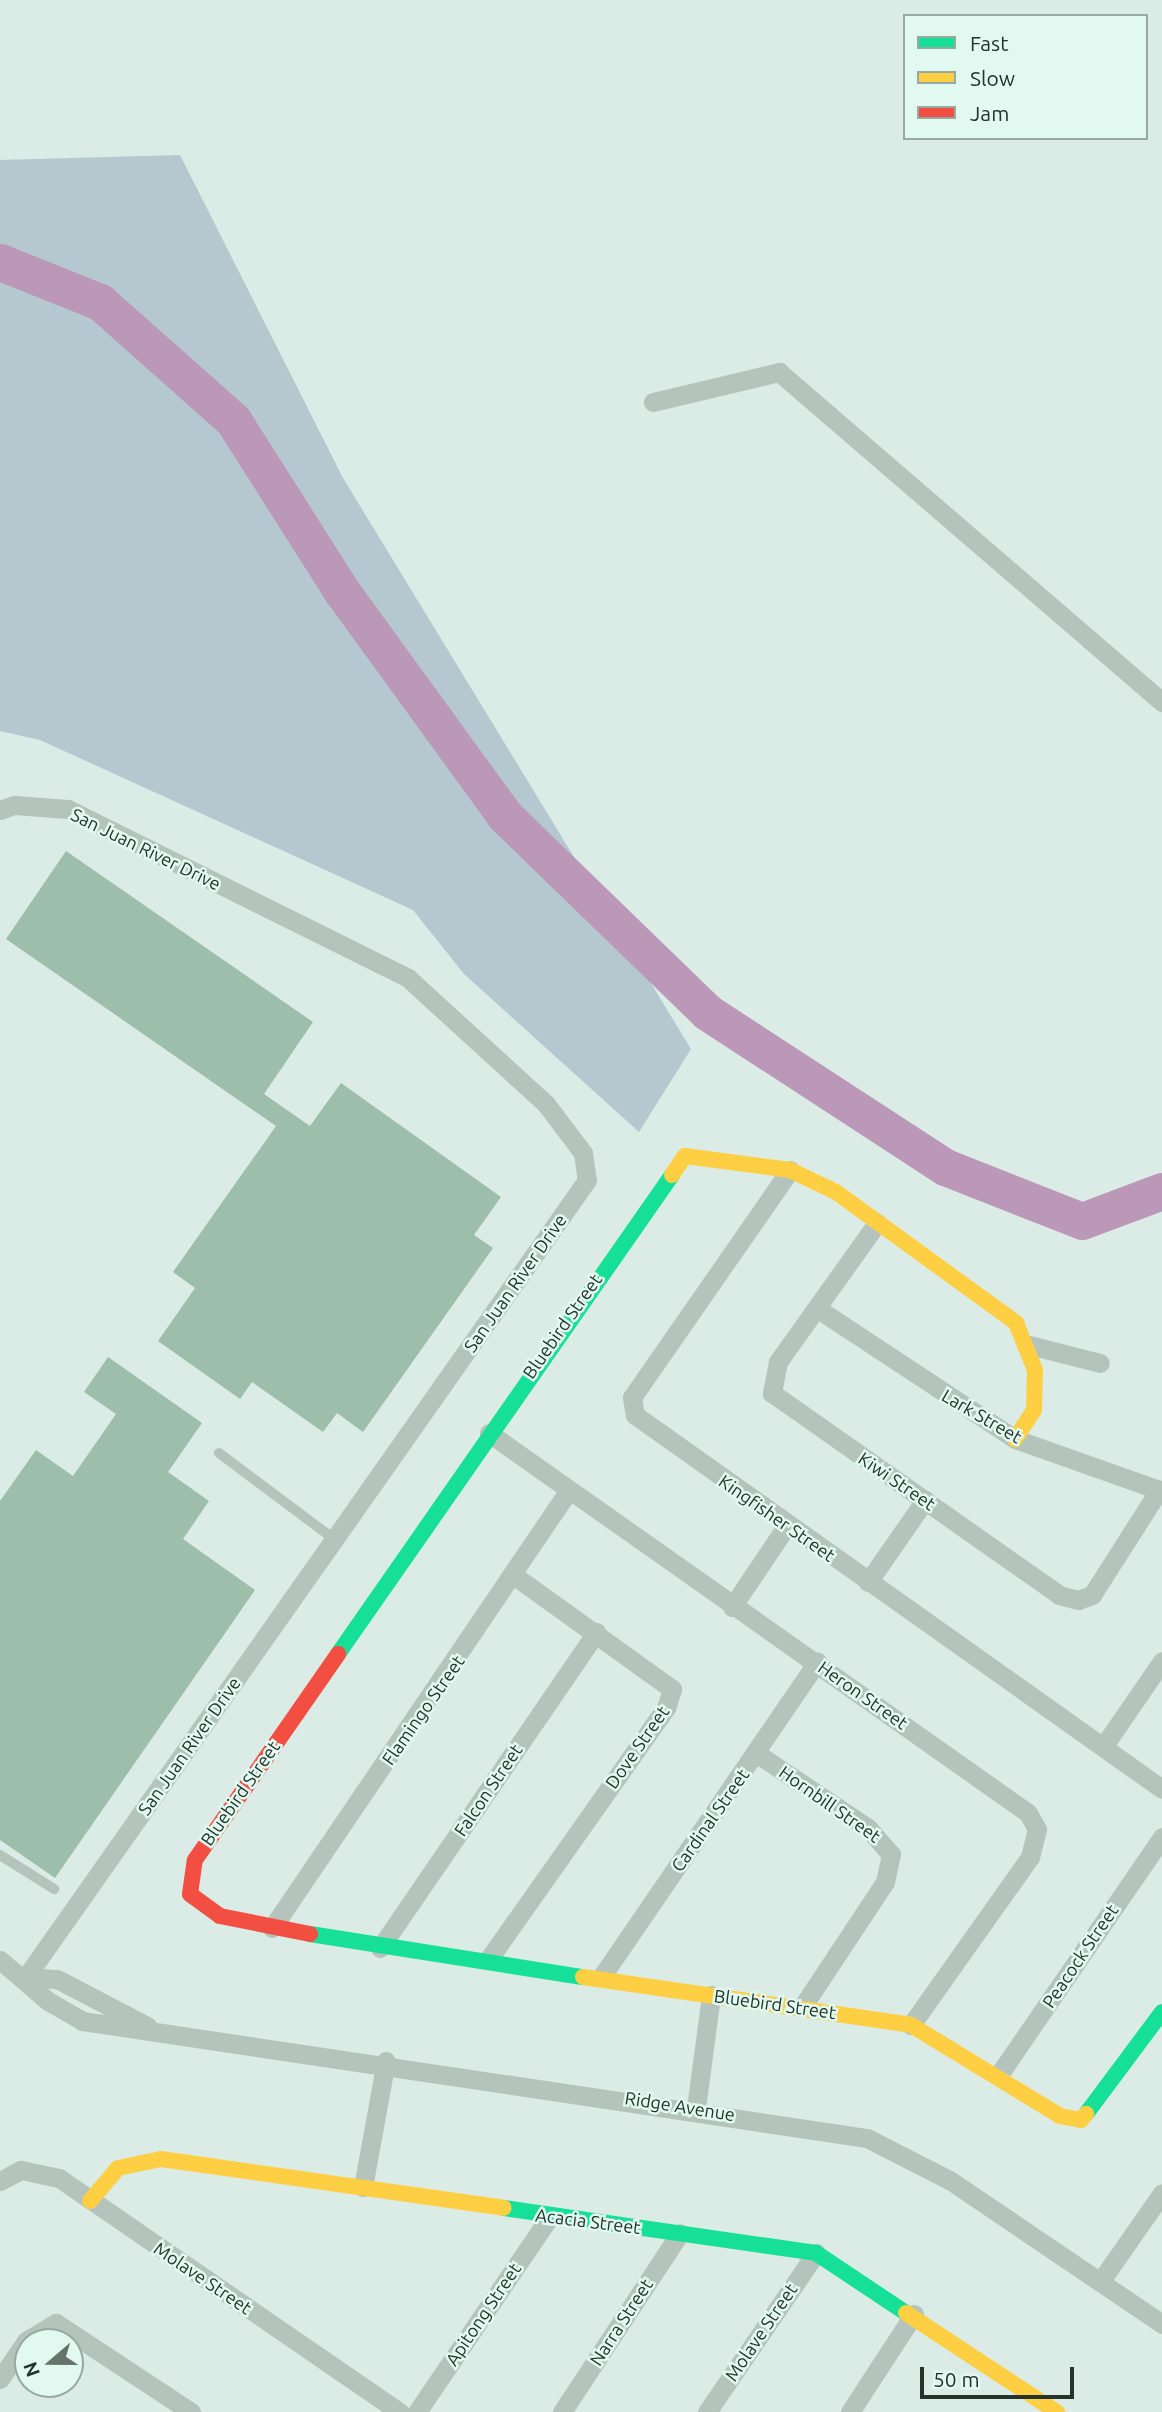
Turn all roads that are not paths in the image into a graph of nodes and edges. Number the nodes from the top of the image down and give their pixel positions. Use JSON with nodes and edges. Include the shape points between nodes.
{"nodes":[{"id":1,"x":653,"y":402,"type":"dead end"},
{"id":2,"x":1162,"y":702,"type":"edge"},
{"id":3,"x":0,"y":810,"type":"edge"},
{"id":4,"x":790,"y":1170,"type":"junction"},
{"id":5,"x":877,"y":1223,"type":"junction"},
{"id":6,"x":818,"y":1309,"type":"junction"},
{"id":7,"x":1029,"y":1345,"type":"junction"},
{"id":8,"x":1100,"y":1363,"type":"dead end"},
{"id":9,"x":489,"y":1433,"type":"junction"},
{"id":10,"x":1015,"y":1439,"type":"junction"},
{"id":11,"x":219,"y":1454,"type":"dead end"},
{"id":12,"x":569,"y":1490,"type":"junction"},
{"id":13,"x":1161,"y":1491,"type":"edge"},
{"id":14,"x":925,"y":1500,"type":"junction"},
{"id":15,"x":787,"y":1525,"type":"junction"},
{"id":16,"x":334,"y":1539,"type":"junction"},
{"id":17,"x":516,"y":1577,"type":"junction"},
{"id":18,"x":868,"y":1582,"type":"junction"},
{"id":19,"x":733,"y":1607,"type":"junction"},
{"id":20,"x":596,"y":1632,"type":"junction"},
{"id":21,"x":1162,"y":1661,"type":"edge"},
{"id":22,"x":817,"y":1662,"type":"junction"},
{"id":23,"x":1103,"y":1747,"type":"junction"},
{"id":24,"x":756,"y":1753,"type":"junction"},
{"id":25,"x":1162,"y":1789,"type":"edge"},
{"id":26,"x":1162,"y":1837,"type":"edge"},
{"id":27,"x":0,"y":1856,"type":"edge"},
{"id":28,"x":54,"y":1889,"type":"dead end"},
{"id":29,"x":272,"y":1928,"type":"junction"},
{"id":30,"x":380,"y":1948,"type":"junction"},
{"id":31,"x":0,"y":1960,"type":"edge"},
{"id":32,"x":488,"y":1960,"type":"junction"},
{"id":33,"x":602,"y":1976,"type":"junction"},
{"id":34,"x":26,"y":1977,"type":"junction"},
{"id":35,"x":711,"y":1995,"type":"junction"},
{"id":36,"x":803,"y":2006,"type":"junction"},
{"id":37,"x":1162,"y":2012,"type":"edge"},
{"id":38,"x":911,"y":2025,"type":"junction"},
{"id":39,"x":148,"y":2026,"type":"junction"},
{"id":40,"x":386,"y":2061,"type":"junction"},
{"id":41,"x":998,"y":2076,"type":"junction"},
{"id":42,"x":696,"y":2108,"type":"junction"},
{"id":43,"x":0,"y":2181,"type":"edge"},
{"id":44,"x":363,"y":2187,"type":"junction"},
{"id":45,"x":1162,"y":2193,"type":"edge"},
{"id":46,"x":90,"y":2201,"type":"junction"},
{"id":47,"x":550,"y":2216,"type":"junction"},
{"id":48,"x":680,"y":2233,"type":"junction"},
{"id":49,"x":816,"y":2253,"type":"junction"},
{"id":50,"x":1100,"y":2282,"type":"junction"},
{"id":51,"x":914,"y":2314,"type":"junction"},
{"id":52,"x":1162,"y":2323,"type":"edge"},
{"id":53,"x":0,"y":2379,"type":"edge"},
{"id":54,"x":191,"y":2412,"type":"edge"},
{"id":55,"x":400,"y":2412,"type":"edge"},
{"id":56,"x":417,"y":2412,"type":"edge"},
{"id":57,"x":562,"y":2412,"type":"edge"},
{"id":58,"x":707,"y":2412,"type":"edge"},
{"id":59,"x":850,"y":2412,"type":"edge"},
{"id":60,"x":1057,"y":2412,"type":"edge"}],
"edges":[{"from":1,"to":2,"type":"street","via":[[779,372]]},
{"from":3,"to":16,"type":"street","name":"San Juan River Drive","via":[[14,805],[68,809],[408,978],[546,1104],[583,1153],[587,1180]]},
{"from":4,"to":5,"type":"street","name":"Bluebird Street"},
{"from":4,"to":9,"type":"street","name":"Bluebird Street","via":[[703,1155],[678,1162]]},
{"from":4,"to":15,"type":"street","name":"Kingfisher Street","via":[[632,1397],[644,1425]]},
{"from":5,"to":6,"type":"street","name":"Kiwi Street"},
{"from":5,"to":7,"type":"street","name":"Bluebird Street","via":[[1016,1323]]},
{"from":6,"to":10,"type":"street","name":"Lark Street"},
{"from":6,"to":14,"type":"street","name":"Kiwi Street","via":[[771,1373],[772,1393]]},
{"from":7,"to":8,"type":"street"},
{"from":7,"to":10,"type":"street","via":[[1034,1410]]},
{"from":9,"to":12,"type":"street","name":"Heron Street"},
{"from":9,"to":29,"type":"street","name":"Bluebird Street","via":[[195,1860],[190,1894],[220,1916]]},
{"from":10,"to":13,"type":"street","name":"Lark Street"},
{"from":11,"to":16,"type":"lane"},
{"from":12,"to":17,"type":"street","name":"Flamingo Street"},
{"from":12,"to":19,"type":"street","name":"Heron Street"},
{"from":13,"to":14,"type":"street","name":"Kiwi Street","via":[[1092,1595],[1078,1600],[1059,1595]]},
{"from":14,"to":18,"type":"street"},
{"from":15,"to":18,"type":"street","name":"Kingfisher Street"},
{"from":15,"to":19,"type":"street"},
{"from":16,"to":34,"type":"street","name":"San Juan River Drive"},
{"from":17,"to":20,"type":"street","name":"Dove Street"},
{"from":17,"to":29,"type":"street","name":"Flamingo Street"},
{"from":18,"to":23,"type":"street","name":"Kingfisher Street"},
{"from":19,"to":22,"type":"street","name":"Heron Street"},
{"from":20,"to":30,"type":"street","name":"Falcon Street"},
{"from":20,"to":32,"type":"street","name":"Dove Street","via":[[666,1681],[670,1699]]},
{"from":21,"to":23,"type":"street"},
{"from":22,"to":24,"type":"street","name":"Cardinal Street"},
{"from":22,"to":38,"type":"street","name":"Heron Street","via":[[1028,1813],[1037,1829],[1030,1857]]},
{"from":23,"to":25,"type":"street","name":"Kingfisher Street"},
{"from":24,"to":33,"type":"street","name":"Cardinal Street"},
{"from":24,"to":36,"type":"street","name":"Hornbill Street","via":[[868,1828],[891,1854],[885,1882]]},
{"from":26,"to":41,"type":"street","name":"Peacock Street"},
{"from":27,"to":28,"type":"lane"},
{"from":29,"to":30,"type":"street","name":"Bluebird Street"},
{"from":30,"to":32,"type":"street","name":"Bluebird Street"},
{"from":31,"to":34,"type":"street"},
{"from":32,"to":33,"type":"street","name":"Bluebird Street"},
{"from":33,"to":35,"type":"street","name":"Bluebird Street"},
{"from":34,"to":39,"type":"street","via":[[57,1979],[92,1993]]},
{"from":34,"to":39,"type":"street","name":"Ridge Avenue","via":[[48,2001],[82,2021]]},
{"from":35,"to":36,"type":"street","name":"Bluebird Street"},
{"from":35,"to":42,"type":"street"},
{"from":36,"to":38,"type":"street","name":"Bluebird Street"},
{"from":37,"to":41,"type":"street","name":"Bluebird Street","via":[[1081,2120],[1060,2116]]},
{"from":38,"to":41,"type":"street","name":"Bluebird Street"},
{"from":39,"to":40,"type":"street","name":"Ridge Avenue"},
{"from":40,"to":42,"type":"street","name":"Ridge Avenue"},
{"from":40,"to":44,"type":"street"},
{"from":42,"to":50,"type":"street","name":"Ridge Avenue","via":[[867,2138],[951,2181]]},
{"from":43,"to":46,"type":"street","name":"Molave Street","via":[[22,2169],[59,2178]]},
{"from":44,"to":46,"type":"street","name":"Acacia Street","via":[[135,2160],[118,2168]]},
{"from":44,"to":47,"type":"street","name":"Acacia Street"},
{"from":45,"to":50,"type":"street"},
{"from":46,"to":55,"type":"street","name":"Molave Street"},
{"from":47,"to":48,"type":"street","name":"Acacia Street"},
{"from":47,"to":56,"type":"street","name":"Apitong Street"},
{"from":48,"to":49,"type":"street","name":"Acacia Street"},
{"from":48,"to":57,"type":"street","name":"Narra Street"},
{"from":49,"to":51,"type":"street","name":"Acacia Street"},
{"from":49,"to":58,"type":"street","name":"Molave Street"},
{"from":50,"to":52,"type":"street","name":"Ridge Avenue"},
{"from":51,"to":59,"type":"street"},
{"from":51,"to":60,"type":"street","name":"Acacia Street"},
{"from":53,"to":54,"type":"street","via":[[26,2341],[56,2323]]}]}
